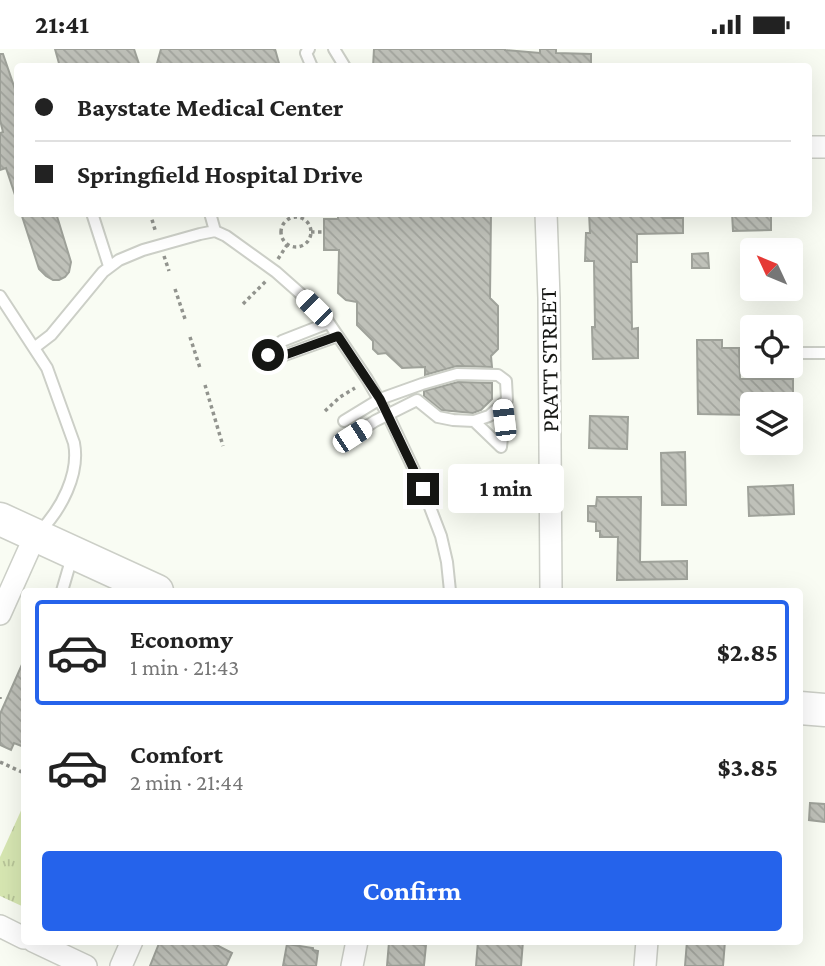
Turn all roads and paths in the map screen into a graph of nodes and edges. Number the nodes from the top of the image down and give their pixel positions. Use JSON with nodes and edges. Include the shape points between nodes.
{"nodes":[{"id":1,"x":94,"y":217,"type":"edge"},
{"id":2,"x":151,"y":217,"type":"edge"},
{"id":3,"x":211,"y":217,"type":"edge"},
{"id":4,"x":546,"y":217,"type":"edge"},
{"id":5,"x":215,"y":231,"type":"junction"},
{"id":6,"x":311,"y":232,"type":"junction"},
{"id":7,"x":324,"y":232,"type":"dead end"},
{"id":8,"x":159,"y":241,"type":"dead end"},
{"id":9,"x":287,"y":244,"type":"junction"},
{"id":10,"x":163,"y":255,"type":"dead end"},
{"id":11,"x":275,"y":264,"type":"dead end"},
{"id":12,"x":109,"y":267,"type":"junction"},
{"id":13,"x":169,"y":271,"type":"dead end"},
{"id":14,"x":268,"y":278,"type":"dead end"},
{"id":15,"x":175,"y":289,"type":"dead end"},
{"id":16,"x":0,"y":296,"type":"edge"},
{"id":17,"x":243,"y":304,"type":"dead end"},
{"id":18,"x":185,"y":319,"type":"dead end"},
{"id":19,"x":328,"y":323,"type":"junction"},
{"id":20,"x":338,"y":336,"type":"junction"},
{"id":21,"x":190,"y":337,"type":"dead end"},
{"id":22,"x":34,"y":348,"type":"junction"},
{"id":23,"x":803,"y":353,"type":"edge"},
{"id":24,"x":825,"y":353,"type":"edge"},
{"id":25,"x":200,"y":368,"type":"dead end"},
{"id":26,"x":205,"y":385,"type":"dead end"},
{"id":27,"x":414,"y":387,"type":"junction"},
{"id":28,"x":355,"y":388,"type":"dead end"},
{"id":29,"x":380,"y":399,"type":"junction"},
{"id":30,"x":417,"y":400,"type":"junction"},
{"id":31,"x":502,"y":404,"type":"junction"},
{"id":32,"x":325,"y":411,"type":"dead end"},
{"id":33,"x":388,"y":415,"type":"junction"},
{"id":34,"x":344,"y":421,"type":"dead end"},
{"id":35,"x":474,"y":421,"type":"junction"},
{"id":36,"x":352,"y":436,"type":"dead end"},
{"id":37,"x":223,"y":446,"type":"dead end"},
{"id":38,"x":0,"y":519,"type":"edge"},
{"id":39,"x":35,"y":536,"type":"junction"},
{"id":40,"x":72,"y":554,"type":"junction"},
{"id":41,"x":63,"y":588,"type":"edge"},
{"id":42,"x":150,"y":588,"type":"edge"},
{"id":43,"x":450,"y":588,"type":"edge"},
{"id":44,"x":551,"y":588,"type":"edge"},
{"id":45,"x":0,"y":614,"type":"edge"},
{"id":46,"x":803,"y":708,"type":"edge"},
{"id":47,"x":825,"y":710,"type":"edge"},
{"id":48,"x":0,"y":762,"type":"edge"},
{"id":49,"x":21,"y":772,"type":"edge"},
{"id":50,"x":0,"y":926,"type":"edge"},
{"id":51,"x":21,"y":936,"type":"edge"},
{"id":52,"x":41,"y":945,"type":"edge"},
{"id":53,"x":130,"y":945,"type":"edge"},
{"id":54,"x":355,"y":945,"type":"edge"},
{"id":55,"x":647,"y":945,"type":"edge"},
{"id":56,"x":86,"y":966,"type":"edge"},
{"id":57,"x":121,"y":966,"type":"edge"},
{"id":58,"x":352,"y":966,"type":"edge"},
{"id":59,"x":645,"y":966,"type":"edge"}],
"edges":[{"from":1,"to":12,"type":"lane"},
{"from":2,"to":8,"type":"path"},
{"from":3,"to":5,"type":"lane"},
{"from":4,"to":44,"type":"street","name":"PRATT STREET"},
{"from":5,"to":12,"type":"lane","via":[[143,250]]},
{"from":5,"to":19,"type":"lane","via":[[276,272]]},
{"from":6,"to":7,"type":"path"},
{"from":6,"to":9,"type":"path","via":[[304,244]]},
{"from":6,"to":9,"type":"path","via":[[304,219],[290,218],[281,229]]},
{"from":9,"to":11,"type":"path"},
{"from":10,"to":13,"type":"path"},
{"from":12,"to":22,"type":"lane","via":[[51,335]]},
{"from":14,"to":17,"type":"path"},
{"from":15,"to":18,"type":"path"},
{"from":16,"to":22,"type":"lane"},
{"from":19,"to":20,"type":"lane"},
{"from":19,"to":20,"type":"lane","via":[[282,341],[268,355],[282,356]]},
{"from":20,"to":29,"type":"lane"},
{"from":21,"to":25,"type":"path"},
{"from":22,"to":39,"type":"lane","via":[[47,368],[76,454],[61,501]]},
{"from":23,"to":24,"type":"lane"},
{"from":26,"to":37,"type":"path"},
{"from":27,"to":29,"type":"lane"},
{"from":27,"to":30,"type":"lane"},
{"from":27,"to":31,"type":"lane","via":[[457,374],[498,375],[506,381],[507,400]]},
{"from":28,"to":32,"type":"path"},
{"from":29,"to":33,"type":"lane"},
{"from":29,"to":34,"type":"lane"},
{"from":30,"to":33,"type":"lane"},
{"from":30,"to":35,"type":"lane","via":[[438,417]]},
{"from":31,"to":35,"type":"lane","via":[[489,416]]},
{"from":31,"to":35,"type":"lane","via":[[501,447]]},
{"from":33,"to":36,"type":"lane"},
{"from":33,"to":43,"type":"lane","via":[[441,536]]},
{"from":38,"to":39,"type":"main road"},
{"from":39,"to":40,"type":"main road"},
{"from":39,"to":45,"type":"street"},
{"from":40,"to":41,"type":"lane"},
{"from":40,"to":42,"type":"main road"},
{"from":46,"to":47,"type":"main road"},
{"from":48,"to":49,"type":"path"},
{"from":50,"to":51,"type":"street"},
{"from":52,"to":56,"type":"street"},
{"from":53,"to":57,"type":"street"},
{"from":54,"to":58,"type":"street"},
{"from":55,"to":59,"type":"street"}]}
